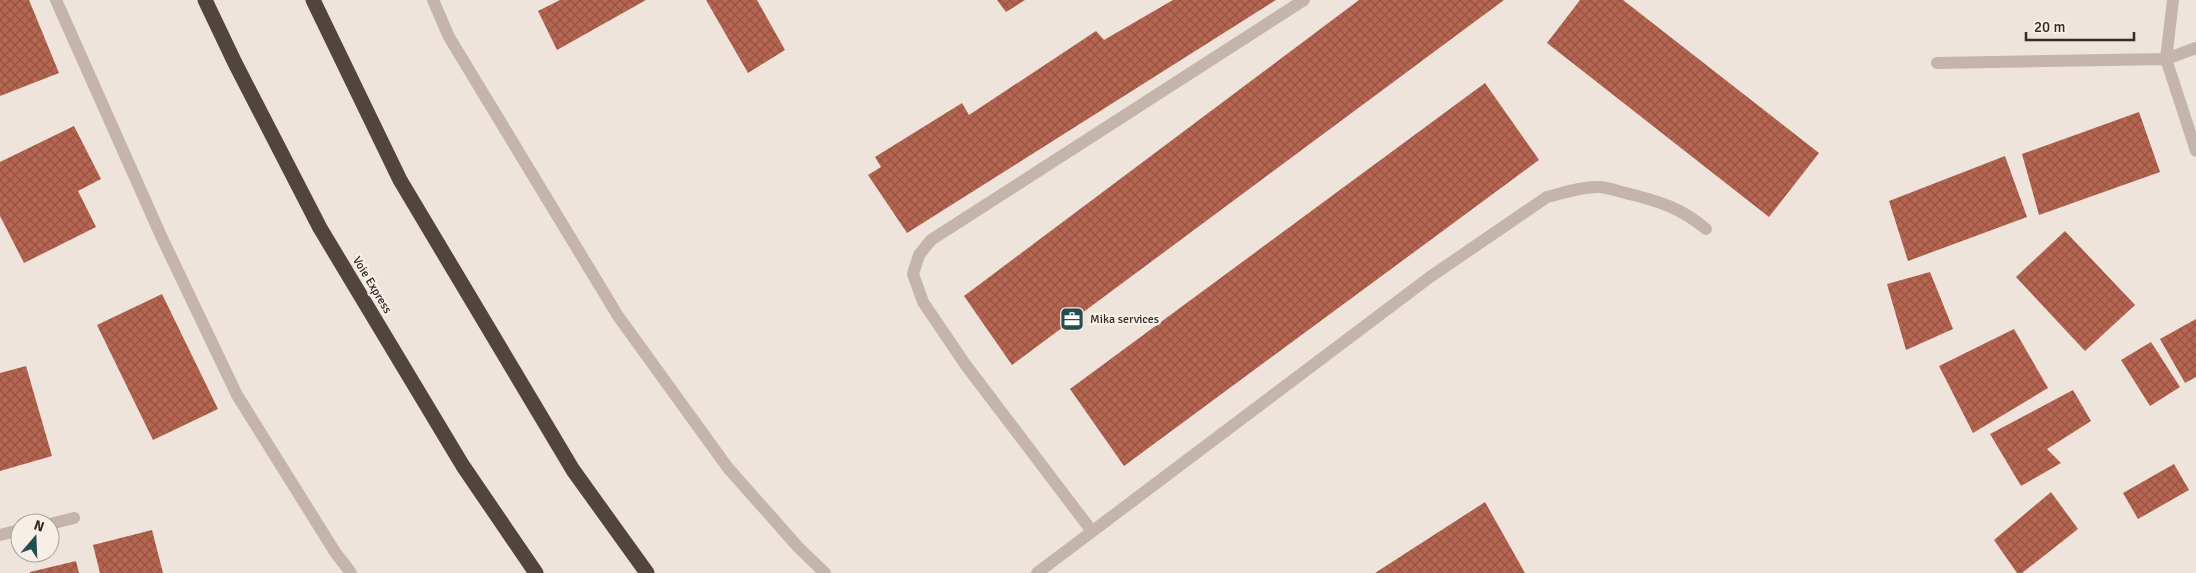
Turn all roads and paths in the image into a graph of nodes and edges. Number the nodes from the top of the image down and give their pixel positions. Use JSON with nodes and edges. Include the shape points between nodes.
{"nodes":[{"id":1,"x":56,"y":0,"type":"edge"},
{"id":2,"x":205,"y":0,"type":"edge"},
{"id":3,"x":312,"y":0,"type":"edge"},
{"id":4,"x":433,"y":0,"type":"edge"},
{"id":5,"x":1304,"y":0,"type":"edge"},
{"id":6,"x":2173,"y":0,"type":"edge"},
{"id":7,"x":2196,"y":48,"type":"edge"},
{"id":8,"x":2166,"y":59,"type":"junction"},
{"id":9,"x":1937,"y":63,"type":"dead end"},
{"id":10,"x":2196,"y":151,"type":"edge"},
{"id":11,"x":1706,"y":229,"type":"dead end"},
{"id":12,"x":74,"y":518,"type":"dead end"},
{"id":13,"x":60,"y":522,"type":"edge"},
{"id":14,"x":1091,"y":530,"type":"junction"},
{"id":15,"x":351,"y":573,"type":"edge"},
{"id":16,"x":536,"y":573,"type":"edge"},
{"id":17,"x":647,"y":573,"type":"edge"},
{"id":18,"x":825,"y":573,"type":"edge"},
{"id":19,"x":1037,"y":573,"type":"edge"}],
"edges":[{"from":1,"to":15,"type":"street","via":[[162,238],[237,395]]},
{"from":2,"to":16,"type":"highway","name":"Voie Express","via":[[320,228],[463,466]]},
{"from":3,"to":17,"type":"highway","via":[[400,180],[573,470]]},
{"from":4,"to":18,"type":"street","via":[[449,37],[618,316],[728,468]]},
{"from":5,"to":14,"type":"street","via":[[931,240],[919,255],[913,274],[923,302],[965,364]]},
{"from":6,"to":8,"type":"street"},
{"from":7,"to":8,"type":"street"},
{"from":8,"to":9,"type":"street"},
{"from":8,"to":10,"type":"street"},
{"from":11,"to":14,"type":"street","via":[[1676,208],[1599,187],[1547,198],[1430,278]]},
{"from":12,"to":13,"type":"street"},
{"from":14,"to":19,"type":"street"}]}
